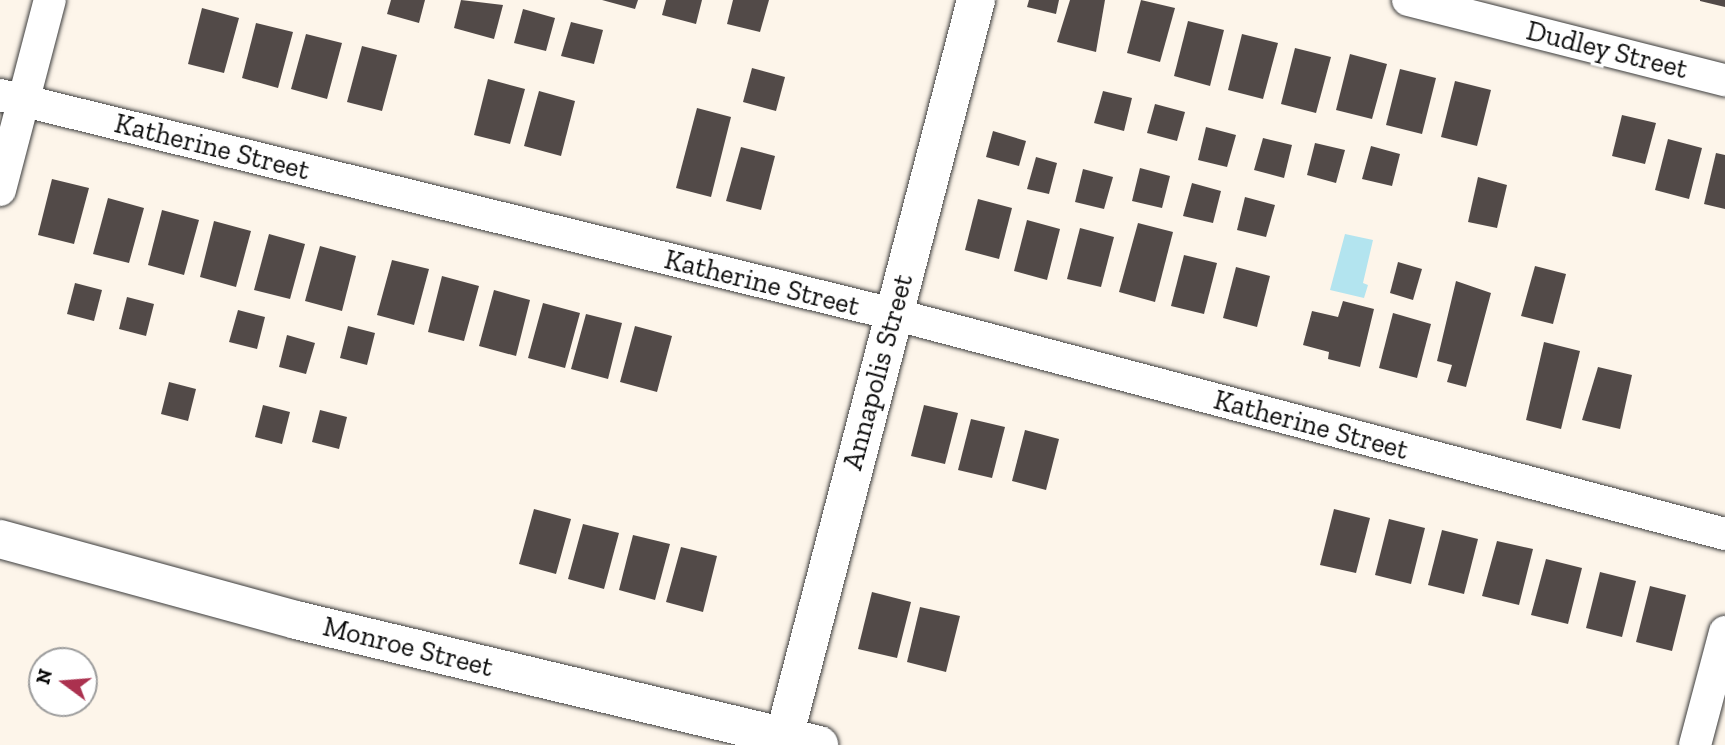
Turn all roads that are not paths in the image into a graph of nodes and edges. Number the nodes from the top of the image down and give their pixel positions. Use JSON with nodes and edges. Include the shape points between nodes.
{"nodes":[{"id":1,"x":50,"y":0,"type":"edge"},
{"id":2,"x":976,"y":0,"type":"edge"},
{"id":3,"x":1408,"y":0,"type":"edge"},
{"id":4,"x":1725,"y":80,"type":"edge"},
{"id":5,"x":12,"y":98,"type":"edge"},
{"id":6,"x":0,"y":190,"type":"edge"},
{"id":7,"x":893,"y":314,"type":"junction"},
{"id":8,"x":1725,"y":534,"type":"edge"},
{"id":9,"x":0,"y":539,"type":"edge"},
{"id":10,"x":1725,"y":632,"type":"edge"},
{"id":11,"x":795,"y":742,"type":"edge"},
{"id":12,"x":1695,"y":745,"type":"edge"}],
"edges":[{"from":1,"to":5,"type":"street"},
{"from":2,"to":7,"type":"street","name":"Annapolis Street"},
{"from":3,"to":4,"type":"street","name":"Dudley Street"},
{"from":5,"to":6,"type":"street"},
{"from":5,"to":7,"type":"street","name":"Katherine Street"},
{"from":7,"to":8,"type":"street","name":"Katherine Street"},
{"from":7,"to":11,"type":"street","name":"Annapolis Street"},
{"from":9,"to":11,"type":"street","name":"Monroe Street","via":[[296,620]]},
{"from":10,"to":12,"type":"street"}]}
